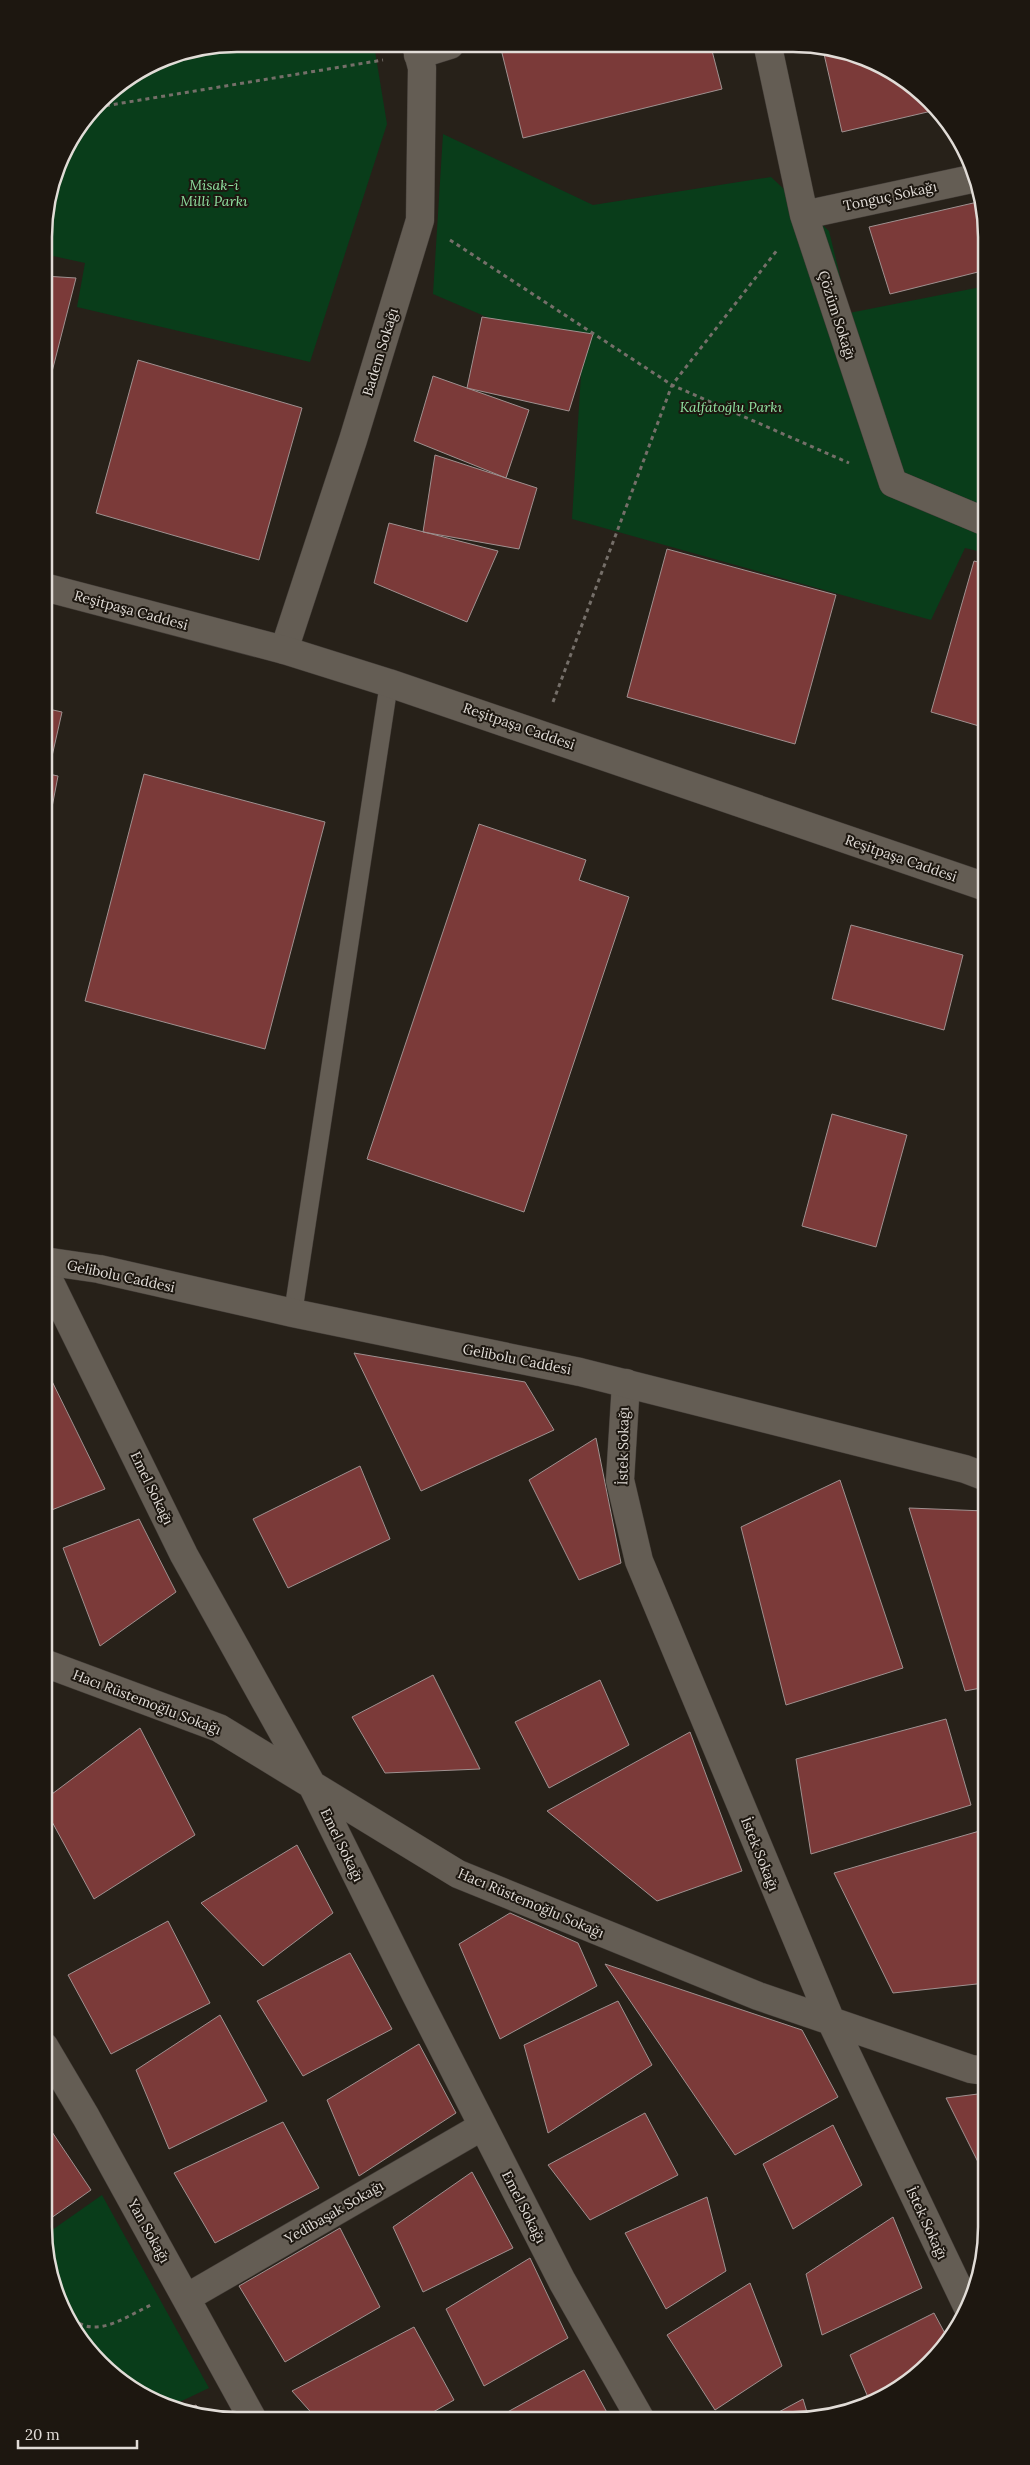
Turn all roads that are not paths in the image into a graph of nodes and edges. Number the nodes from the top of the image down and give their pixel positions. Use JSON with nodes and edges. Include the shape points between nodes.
{"nodes":[{"id":1,"x":418,"y":52,"type":"edge"},
{"id":2,"x":769,"y":52,"type":"edge"},
{"id":3,"x":968,"y":180,"type":"edge"},
{"id":4,"x":804,"y":215,"type":"junction"},
{"id":5,"x":978,"y":519,"type":"edge"},
{"id":6,"x":52,"y":589,"type":"edge"},
{"id":7,"x":284,"y":650,"type":"junction"},
{"id":8,"x":390,"y":683,"type":"junction"},
{"id":9,"x":978,"y":884,"type":"edge"},
{"id":10,"x":52,"y":1262,"type":"edge"},
{"id":11,"x":52,"y":1286,"type":"edge"},
{"id":12,"x":293,"y":1313,"type":"junction"},
{"id":13,"x":626,"y":1383,"type":"junction"},
{"id":14,"x":978,"y":1474,"type":"edge"},
{"id":15,"x":52,"y":1665,"type":"edge"},
{"id":16,"x":312,"y":1785,"type":"junction"},
{"id":17,"x":831,"y":2021,"type":"junction"},
{"id":18,"x":52,"y":2060,"type":"edge"},
{"id":19,"x":978,"y":2070,"type":"edge"},
{"id":20,"x":483,"y":2126,"type":"junction"},
{"id":21,"x":183,"y":2294,"type":"junction"},
{"id":22,"x":963,"y":2298,"type":"edge"},
{"id":23,"x":249,"y":2412,"type":"edge"},
{"id":24,"x":636,"y":2412,"type":"edge"}],
"edges":[{"from":1,"to":7,"type":"street","name":"Badem Sokağı","via":[[422,68],[420,220]]},
{"from":2,"to":4,"type":"street","name":"Çözüm Sokağı"},
{"from":3,"to":4,"type":"street","name":"Tonguç Sokağı"},
{"from":4,"to":5,"type":"street","name":"Çözüm Sokağı","via":[[893,483]]},
{"from":6,"to":7,"type":"street","name":"Reşitpaşa Caddesi"},
{"from":7,"to":8,"type":"street","name":"Reşitpaşa Caddesi"},
{"from":8,"to":9,"type":"street","name":"Reşitpaşa Caddesi"},
{"from":8,"to":12,"type":"lane"},
{"from":10,"to":12,"type":"street","name":"Gelibolu Caddesi","via":[[99,1269]]},
{"from":11,"to":16,"type":"street","name":"Emel Sokağı","via":[[184,1555]]},
{"from":12,"to":13,"type":"street","name":"Gelibolu Caddesi"},
{"from":13,"to":14,"type":"street","name":"Gelibolu Caddesi"},
{"from":13,"to":17,"type":"street","name":"İstek Sokağı","via":[[620,1480],[639,1561]]},
{"from":15,"to":16,"type":"street","name":"Hacı Rüstemoğlu Sokağı","via":[[219,1728]]},
{"from":16,"to":17,"type":"street","name":"Hacı Rüstemoğlu Sokağı","via":[[458,1874],[758,1996]]},
{"from":16,"to":20,"type":"street","name":"Emel Sokağı"},
{"from":17,"to":19,"type":"street","name":"Hacı Rüstemoğlu Sokağı"},
{"from":17,"to":22,"type":"street","name":"İstek Sokağı"},
{"from":18,"to":21,"type":"street","name":"Yan Sokağı"},
{"from":20,"to":21,"type":"street","name":"Yedibaşak Sokağı"},
{"from":20,"to":24,"type":"street","name":"Emel Sokağı","via":[[562,2282]]},
{"from":21,"to":23,"type":"street","name":"Yan Sokağı"}]}
